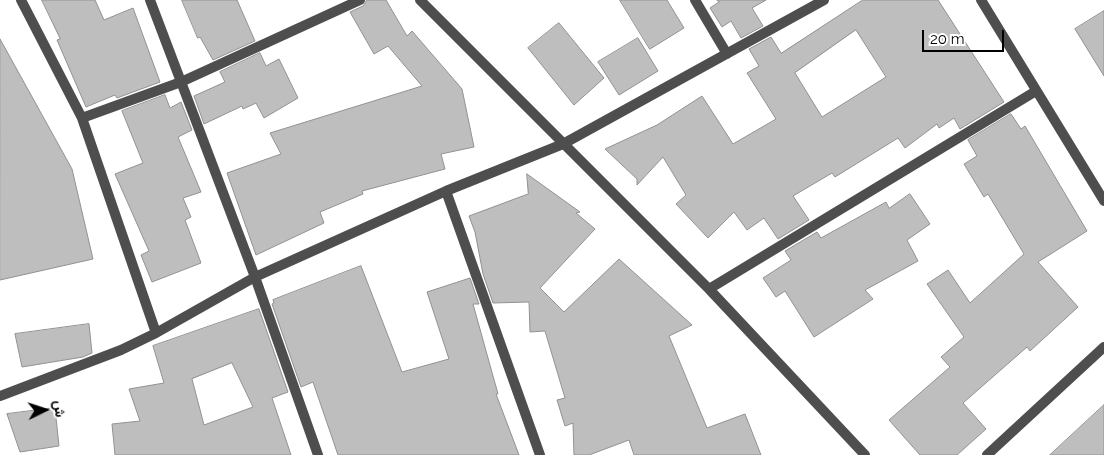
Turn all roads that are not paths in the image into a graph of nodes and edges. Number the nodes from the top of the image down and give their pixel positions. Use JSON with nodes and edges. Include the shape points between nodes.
{"nodes":[{"id":1,"x":21,"y":0,"type":"edge"},
{"id":2,"x":150,"y":0,"type":"edge"},
{"id":3,"x":360,"y":0,"type":"edge"},
{"id":4,"x":420,"y":0,"type":"edge"},
{"id":5,"x":695,"y":0,"type":"edge"},
{"id":6,"x":824,"y":0,"type":"edge"},
{"id":7,"x":981,"y":0,"type":"edge"},
{"id":8,"x":727,"y":54,"type":"junction"},
{"id":9,"x":181,"y":82,"type":"junction"},
{"id":10,"x":1036,"y":91,"type":"junction"},
{"id":11,"x":82,"y":118,"type":"junction"},
{"id":12,"x":563,"y":144,"type":"junction"},
{"id":13,"x":446,"y":191,"type":"junction"},
{"id":14,"x":1104,"y":201,"type":"edge"},
{"id":15,"x":255,"y":277,"type":"junction"},
{"id":16,"x":709,"y":289,"type":"junction"},
{"id":17,"x":156,"y":334,"type":"junction"},
{"id":18,"x":1104,"y":346,"type":"edge"},
{"id":19,"x":0,"y":396,"type":"edge"},
{"id":20,"x":318,"y":455,"type":"edge"},
{"id":21,"x":540,"y":455,"type":"edge"},
{"id":22,"x":865,"y":455,"type":"edge"},
{"id":23,"x":987,"y":455,"type":"edge"}],
"edges":[{"from":1,"to":11,"type":"street"},
{"from":2,"to":9,"type":"street"},
{"from":3,"to":9,"type":"street"},
{"from":4,"to":12,"type":"street"},
{"from":5,"to":8,"type":"street"},
{"from":6,"to":8,"type":"street"},
{"from":7,"to":10,"type":"street"},
{"from":8,"to":12,"type":"street"},
{"from":9,"to":11,"type":"street"},
{"from":9,"to":15,"type":"street"},
{"from":10,"to":14,"type":"street"},
{"from":10,"to":16,"type":"street"},
{"from":11,"to":17,"type":"street"},
{"from":12,"to":13,"type":"street"},
{"from":12,"to":16,"type":"street"},
{"from":13,"to":15,"type":"street"},
{"from":13,"to":21,"type":"street"},
{"from":15,"to":17,"type":"street"},
{"from":15,"to":20,"type":"street"},
{"from":16,"to":22,"type":"street"},
{"from":17,"to":19,"type":"street"},
{"from":18,"to":23,"type":"street"}]}
